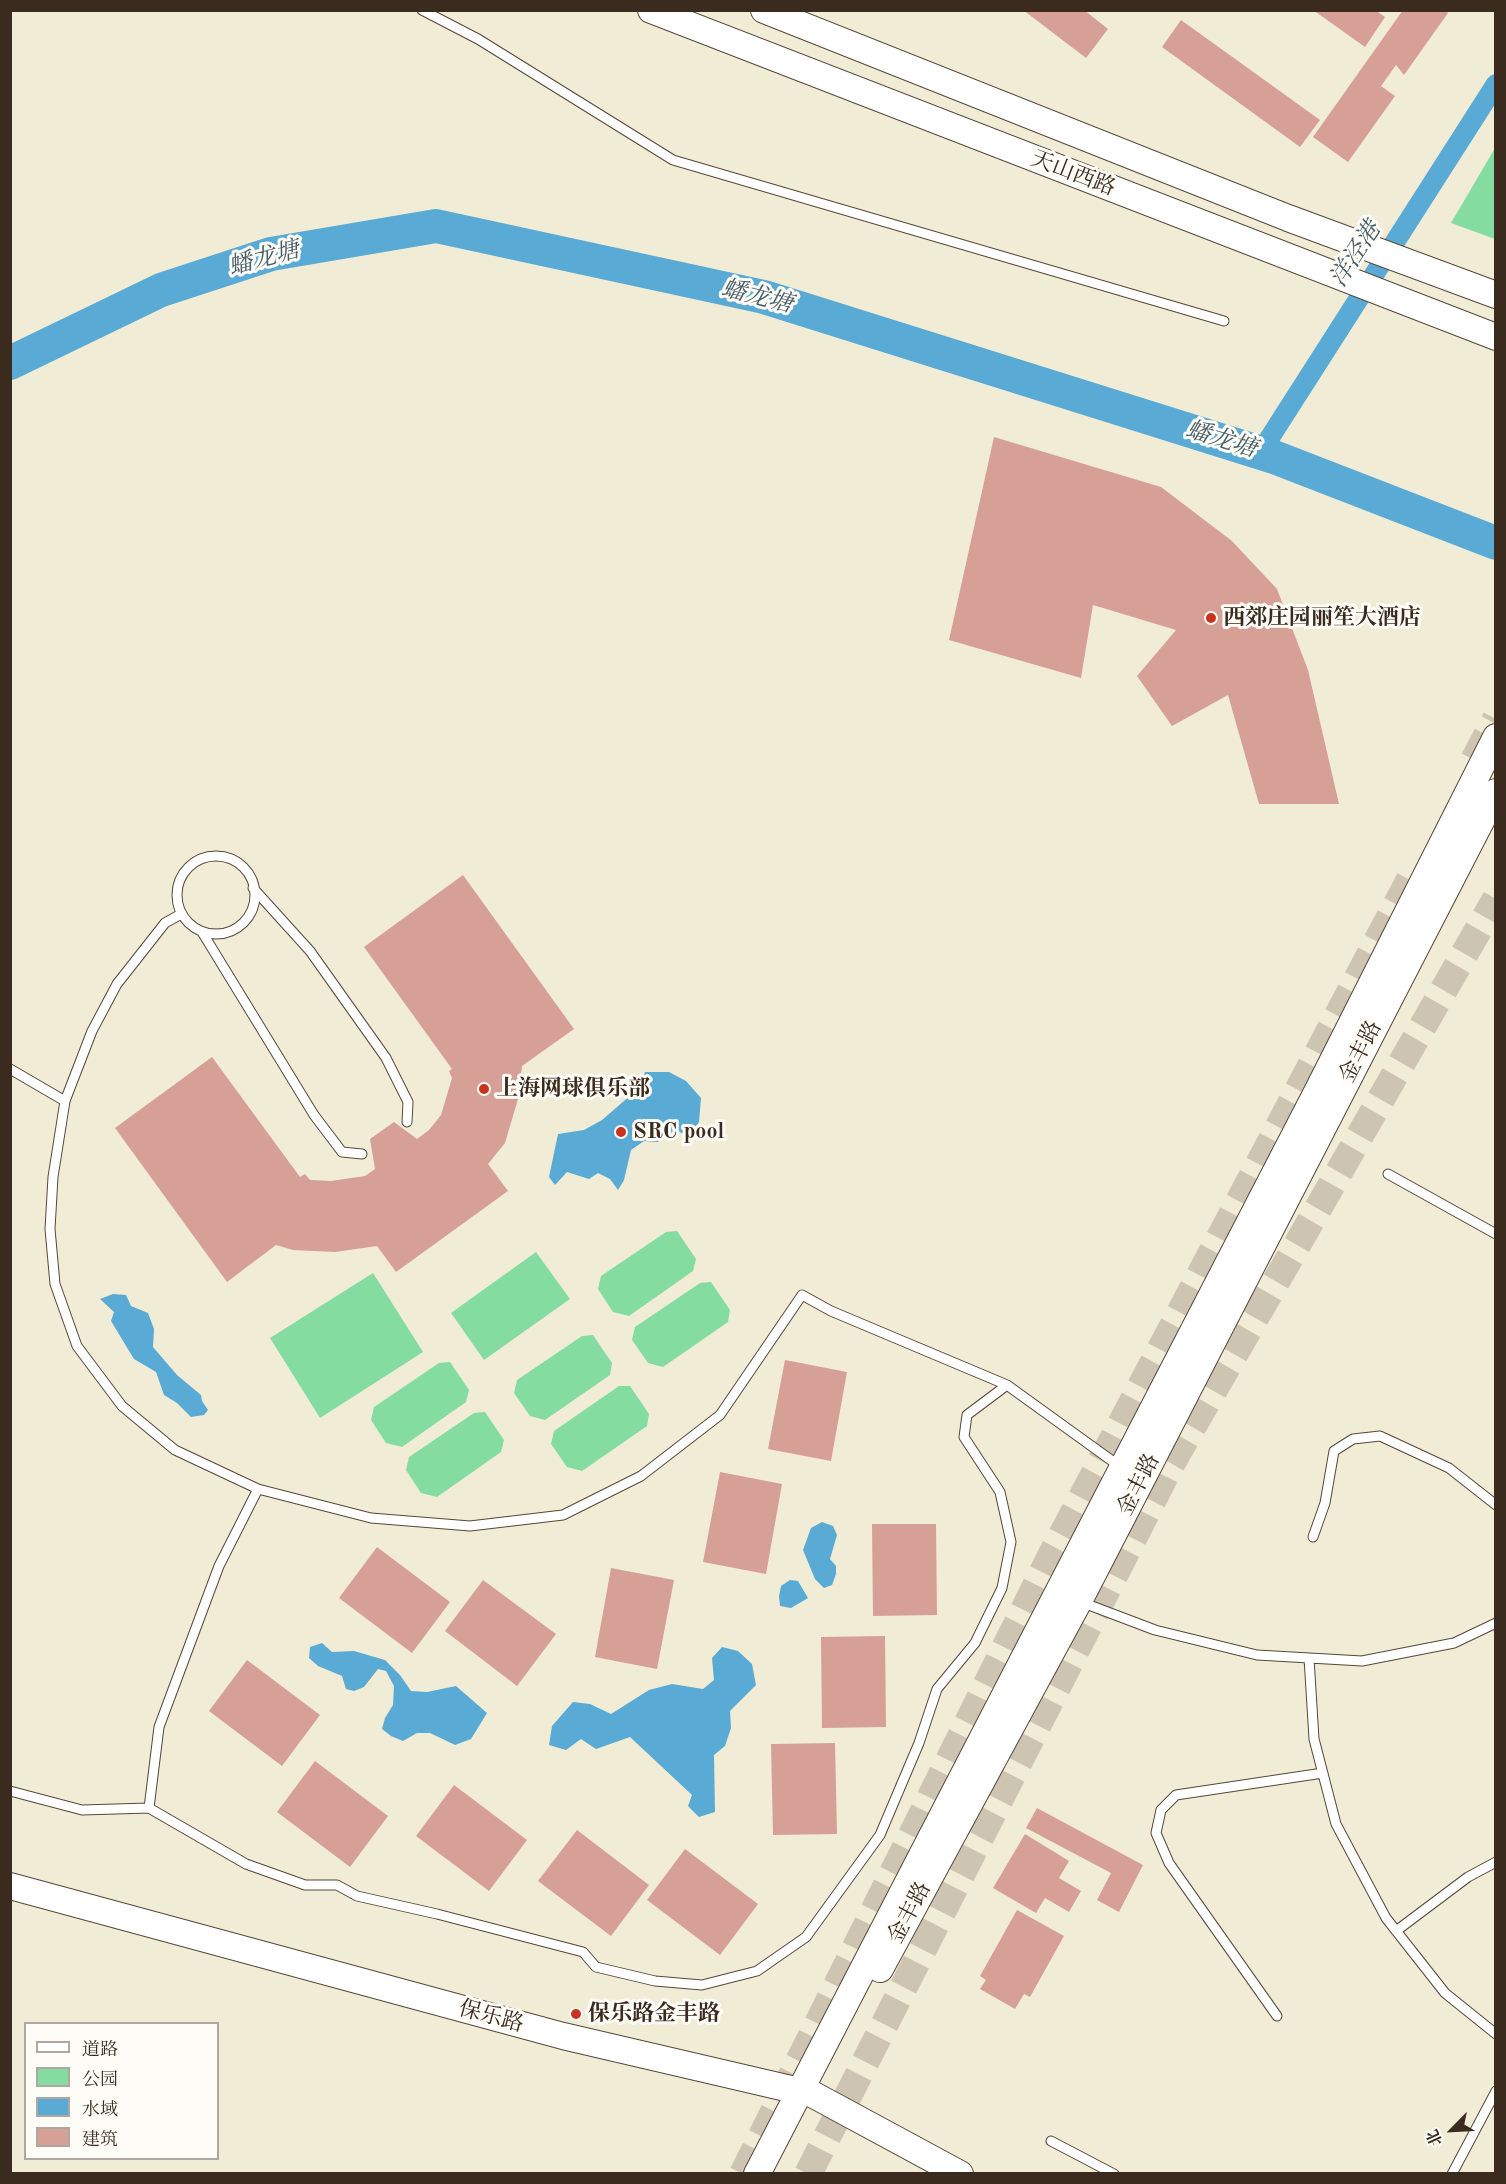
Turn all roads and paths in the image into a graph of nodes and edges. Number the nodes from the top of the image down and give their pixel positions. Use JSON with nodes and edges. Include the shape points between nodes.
{"nodes":[{"id":1,"x":422,"y":10,"type":"edge"},
{"id":2,"x":651,"y":10,"type":"edge"},
{"id":3,"x":764,"y":10,"type":"edge"},
{"id":4,"x":1496,"y":295,"type":"edge"},
{"id":5,"x":1224,"y":321,"type":"dead end"},
{"id":6,"x":1496,"y":337,"type":"edge"},
{"id":7,"x":1496,"y":737,"type":"edge"},
{"id":8,"x":1496,"y":792,"type":"edge"},
{"id":9,"x":253,"y":888,"type":"junction"},
{"id":10,"x":181,"y":914,"type":"junction"},
{"id":11,"x":202,"y":932,"type":"junction"},
{"id":12,"x":10,"y":1069,"type":"edge"},
{"id":13,"x":66,"y":1101,"type":"junction"},
{"id":14,"x":407,"y":1122,"type":"dead end"},
{"id":15,"x":362,"y":1154,"type":"dead end"},
{"id":16,"x":1388,"y":1174,"type":"dead end"},
{"id":17,"x":1496,"y":1234,"type":"edge"},
{"id":18,"x":1007,"y":1385,"type":"junction"},
{"id":19,"x":1131,"y":1475,"type":"junction"},
{"id":20,"x":258,"y":1489,"type":"junction"},
{"id":21,"x":1496,"y":1505,"type":"edge"},
{"id":22,"x":1313,"y":1537,"type":"dead end"},
{"id":23,"x":1079,"y":1601,"type":"junction"},
{"id":24,"x":1496,"y":1623,"type":"edge"},
{"id":25,"x":1310,"y":1658,"type":"junction"},
{"id":26,"x":1323,"y":1773,"type":"junction"},
{"id":27,"x":10,"y":1791,"type":"edge"},
{"id":28,"x":149,"y":1808,"type":"junction"},
{"id":29,"x":1496,"y":1862,"type":"edge"},
{"id":30,"x":10,"y":1886,"type":"edge"},
{"id":31,"x":1396,"y":1931,"type":"junction"},
{"id":32,"x":1278,"y":2016,"type":"dead end"},
{"id":33,"x":1496,"y":2034,"type":"edge"},
{"id":34,"x":1496,"y":2091,"type":"edge"},
{"id":35,"x":805,"y":2093,"type":"junction"},
{"id":36,"x":1051,"y":2141,"type":"dead end"},
{"id":37,"x":757,"y":2174,"type":"edge"},
{"id":38,"x":776,"y":2174,"type":"edge"},
{"id":39,"x":960,"y":2174,"type":"edge"},
{"id":40,"x":1114,"y":2174,"type":"edge"},
{"id":41,"x":1452,"y":2174,"type":"edge"}],
"edges":[{"from":1,"to":5,"type":"lane","via":[[478,39],[672,160]]},
{"from":2,"to":6,"type":"main road","name":"天山西路"},
{"from":3,"to":4,"type":"main road","name":"天山西路","via":[[1288,218]]},
{"from":7,"to":19,"type":"main road","via":[[1318,1090]]},
{"from":8,"to":19,"type":"main road","name":"金丰路"},
{"from":9,"to":10,"type":"lane","via":[[253,878],[231,857],[200,857],[178,880]]},
{"from":9,"to":11,"type":"lane","via":[[254,909],[233,932]]},
{"from":9,"to":14,"type":"lane","via":[[310,951],[386,1058],[408,1102]]},
{"from":10,"to":11,"type":"lane"},
{"from":10,"to":13,"type":"lane","via":[[165,923],[117,984],[92,1031]]},
{"from":11,"to":15,"type":"lane","via":[[314,1115],[342,1152]]},
{"from":12,"to":13,"type":"lane"},
{"from":13,"to":20,"type":"lane","via":[[53,1177],[50,1229],[55,1284],[77,1346],[122,1406],[175,1450]]},
{"from":16,"to":17,"type":"lane"},
{"from":18,"to":19,"type":"lane"},
{"from":18,"to":20,"type":"lane","via":[[802,1295],[720,1415],[641,1476],[564,1515],[470,1526],[370,1518]]},
{"from":18,"to":28,"type":"lane","via":[[967,1415],[964,1437],[1000,1492],[1011,1542],[1002,1588],[975,1643],[938,1689],[880,1835],[806,1937],[757,1971],[702,1985],[655,1981],[596,1967],[583,1952],[357,1896],[337,1886],[305,1885],[246,1864]]},
{"from":19,"to":23,"type":"main road","name":"金丰路"},
{"from":19,"to":35,"type":"main road"},
{"from":20,"to":28,"type":"lane","via":[[219,1566],[159,1728]]},
{"from":21,"to":22,"type":"lane","via":[[1449,1468],[1380,1436],[1353,1439],[1334,1451]]},
{"from":23,"to":25,"type":"lane","via":[[1155,1630],[1257,1655]]},
{"from":23,"to":35,"type":"main road","name":"金丰路"},
{"from":24,"to":25,"type":"lane","via":[[1454,1643],[1362,1661]]},
{"from":25,"to":26,"type":"lane","via":[[1314,1739]]},
{"from":26,"to":31,"type":"lane","via":[[1336,1824]]},
{"from":26,"to":32,"type":"lane","via":[[1176,1795],[1161,1810],[1156,1833],[1169,1863]]},
{"from":27,"to":28,"type":"lane","via":[[82,1810]]},
{"from":29,"to":31,"type":"lane","via":[[1468,1877]]},
{"from":30,"to":35,"type":"main road","name":"保乐路","via":[[563,2037]]},
{"from":31,"to":33,"type":"lane","via":[[1445,1993]]},
{"from":34,"to":41,"type":"lane"},
{"from":35,"to":37,"type":"main road","name":"金丰路"},
{"from":35,"to":38,"type":"main road","name":"金丰路"},
{"from":35,"to":39,"type":"main road","name":"保乐路"},
{"from":36,"to":40,"type":"lane"}]}
